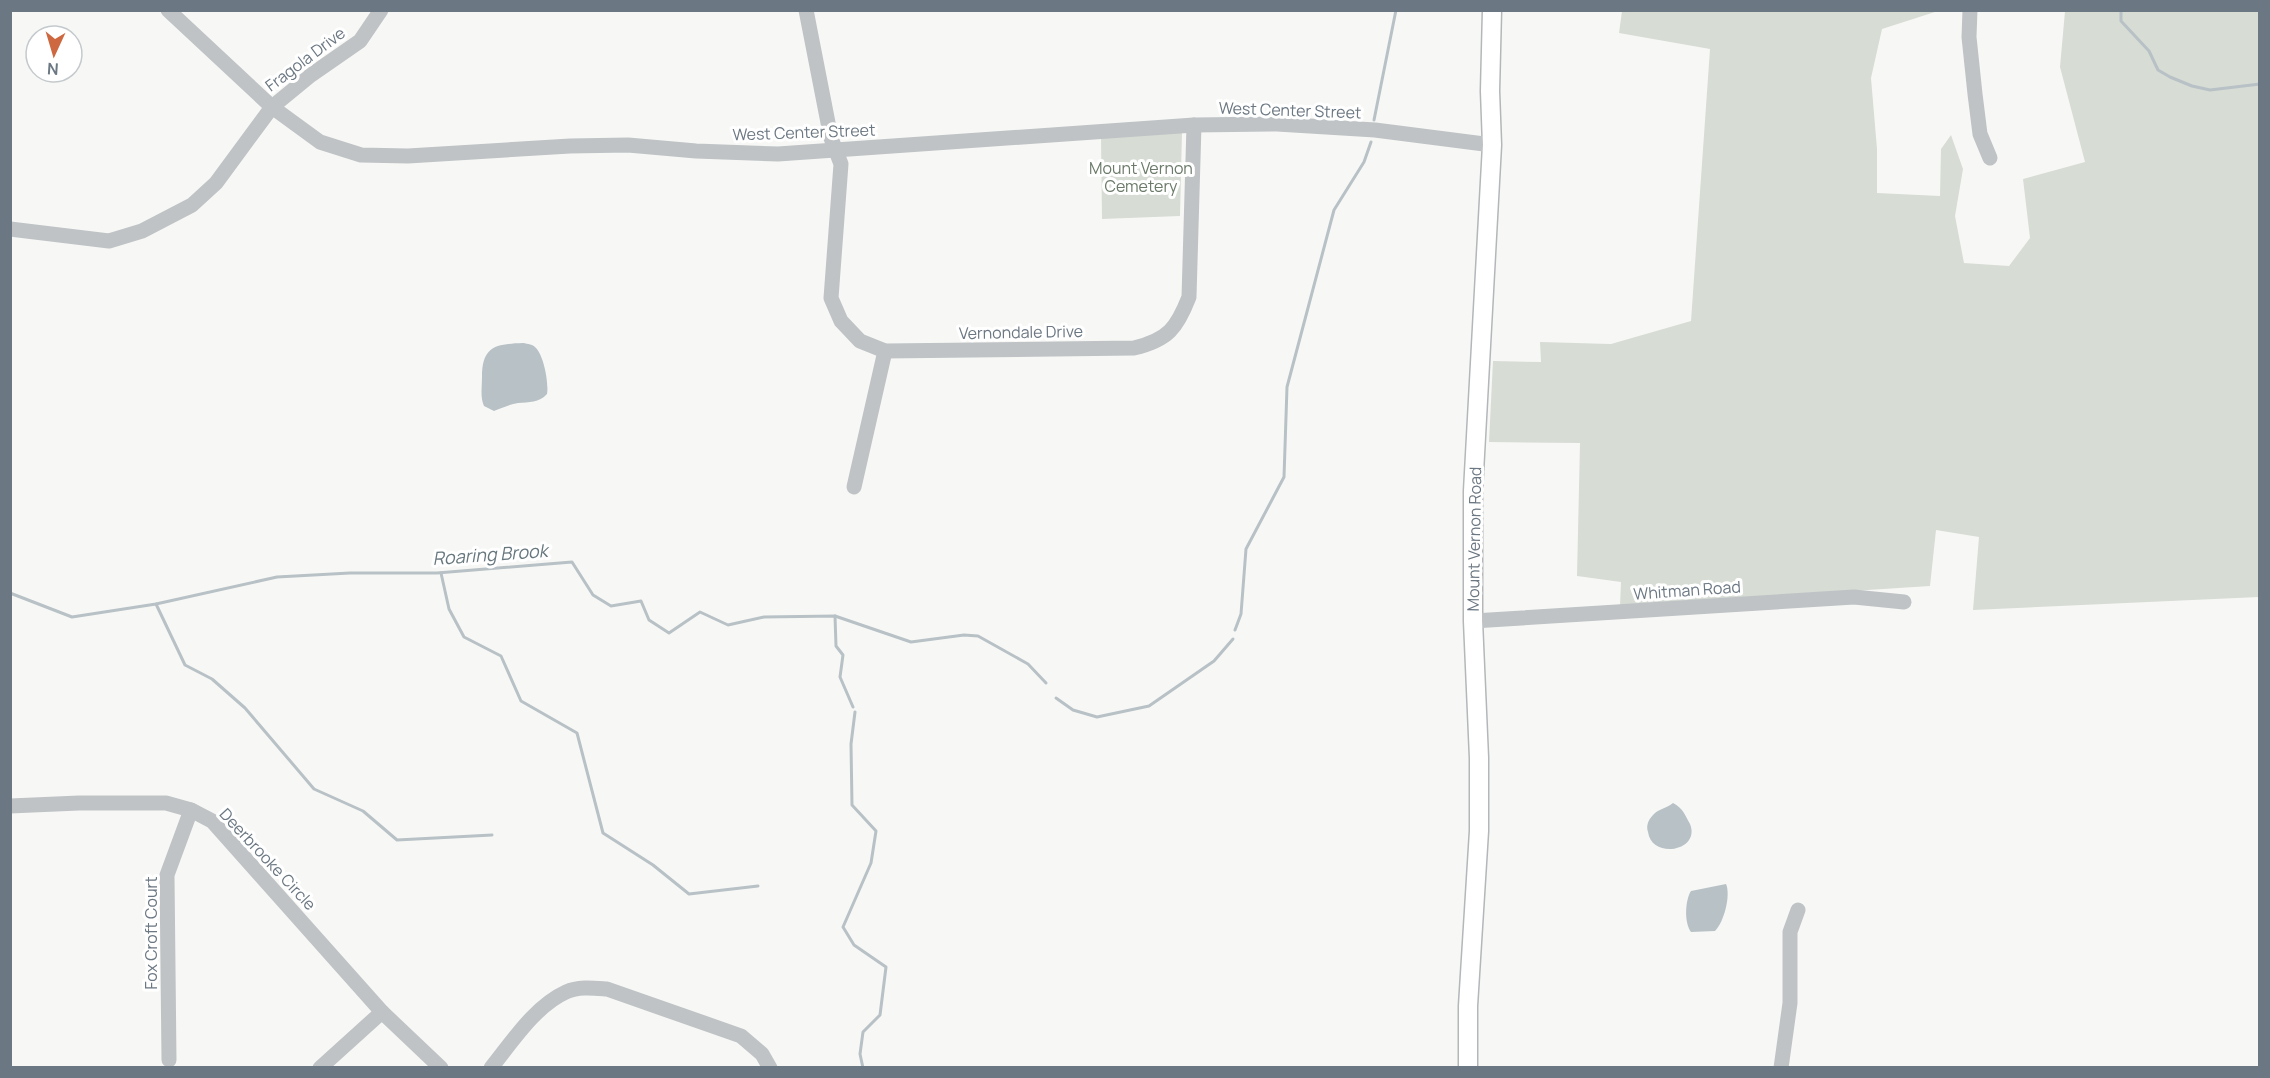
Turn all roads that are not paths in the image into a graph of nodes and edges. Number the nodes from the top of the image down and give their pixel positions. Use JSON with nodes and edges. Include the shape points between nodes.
{"nodes":[{"id":1,"x":168,"y":10,"type":"edge"},
{"id":2,"x":381,"y":10,"type":"edge"},
{"id":3,"x":806,"y":10,"type":"edge"},
{"id":4,"x":1492,"y":10,"type":"edge"},
{"id":5,"x":1970,"y":10,"type":"edge"},
{"id":6,"x":272,"y":107,"type":"junction"},
{"id":7,"x":1194,"y":125,"type":"junction"},
{"id":8,"x":1492,"y":145,"type":"junction"},
{"id":9,"x":836,"y":150,"type":"junction"},
{"id":10,"x":1990,"y":158,"type":"dead end"},
{"id":11,"x":10,"y":229,"type":"edge"},
{"id":12,"x":885,"y":351,"type":"junction"},
{"id":13,"x":854,"y":487,"type":"dead end"},
{"id":14,"x":1904,"y":602,"type":"dead end"},
{"id":15,"x":1473,"y":621,"type":"junction"},
{"id":16,"x":10,"y":806,"type":"edge"},
{"id":17,"x":191,"y":810,"type":"junction"},
{"id":18,"x":1798,"y":910,"type":"dead end"},
{"id":19,"x":382,"y":1012,"type":"junction"},
{"id":20,"x":169,"y":1060,"type":"dead end"},
{"id":21,"x":320,"y":1068,"type":"edge"},
{"id":22,"x":441,"y":1068,"type":"edge"},
{"id":23,"x":491,"y":1068,"type":"edge"},
{"id":24,"x":770,"y":1068,"type":"edge"},
{"id":25,"x":1468,"y":1068,"type":"edge"},
{"id":26,"x":1781,"y":1068,"type":"edge"}],
"edges":[{"from":1,"to":6,"type":"street","name":"West Center Street"},
{"from":2,"to":6,"type":"street","name":"Fragola Drive","via":[[360,41]]},
{"from":3,"to":9,"type":"street","name":"Vernondale Drive"},
{"from":4,"to":8,"type":"main road","name":"Mount Vernon Road"},
{"from":5,"to":10,"type":"street","via":[[1969,37],[1980,134]]},
{"from":6,"to":9,"type":"street","name":"West Center Street","via":[[320,142],[361,155],[628,145],[737,154]]},
{"from":6,"to":11,"type":"street","name":"Fragola Drive","via":[[216,183],[192,205],[164,221],[109,241]]},
{"from":7,"to":8,"type":"street","name":"West Center Street","via":[[1277,124],[1375,130]]},
{"from":7,"to":9,"type":"street","name":"West Center Street"},
{"from":7,"to":12,"type":"street","name":"Vernondale Drive","via":[[1190,297],[1180,320],[1167,334],[1134,348]]},
{"from":8,"to":15,"type":"main road","name":"Mount Vernon Road","via":[[1473,491]]},
{"from":9,"to":12,"type":"street","name":"Vernondale Drive","via":[[841,164],[831,298],[842,321],[860,341]]},
{"from":12,"to":13,"type":"street"},
{"from":14,"to":15,"type":"street","name":"Whitman Road","via":[[1854,597]]},
{"from":15,"to":25,"type":"main road","name":"Mount Vernon Road","via":[[1479,831]]},
{"from":16,"to":17,"type":"street","name":"Deerbrooke Circle","via":[[166,803]]},
{"from":17,"to":19,"type":"street","name":"Deerbrooke Circle","via":[[212,821]]},
{"from":17,"to":20,"type":"street","name":"Fox Croft Court","via":[[167,874]]},
{"from":18,"to":26,"type":"street","via":[[1790,932],[1790,1003]]},
{"from":19,"to":21,"type":"street"},
{"from":19,"to":22,"type":"street","name":"Deerbrooke Circle"},
{"from":23,"to":24,"type":"street","via":[[539,1011],[566,992],[587,987],[607,989],[741,1036],[762,1054]]}]}
